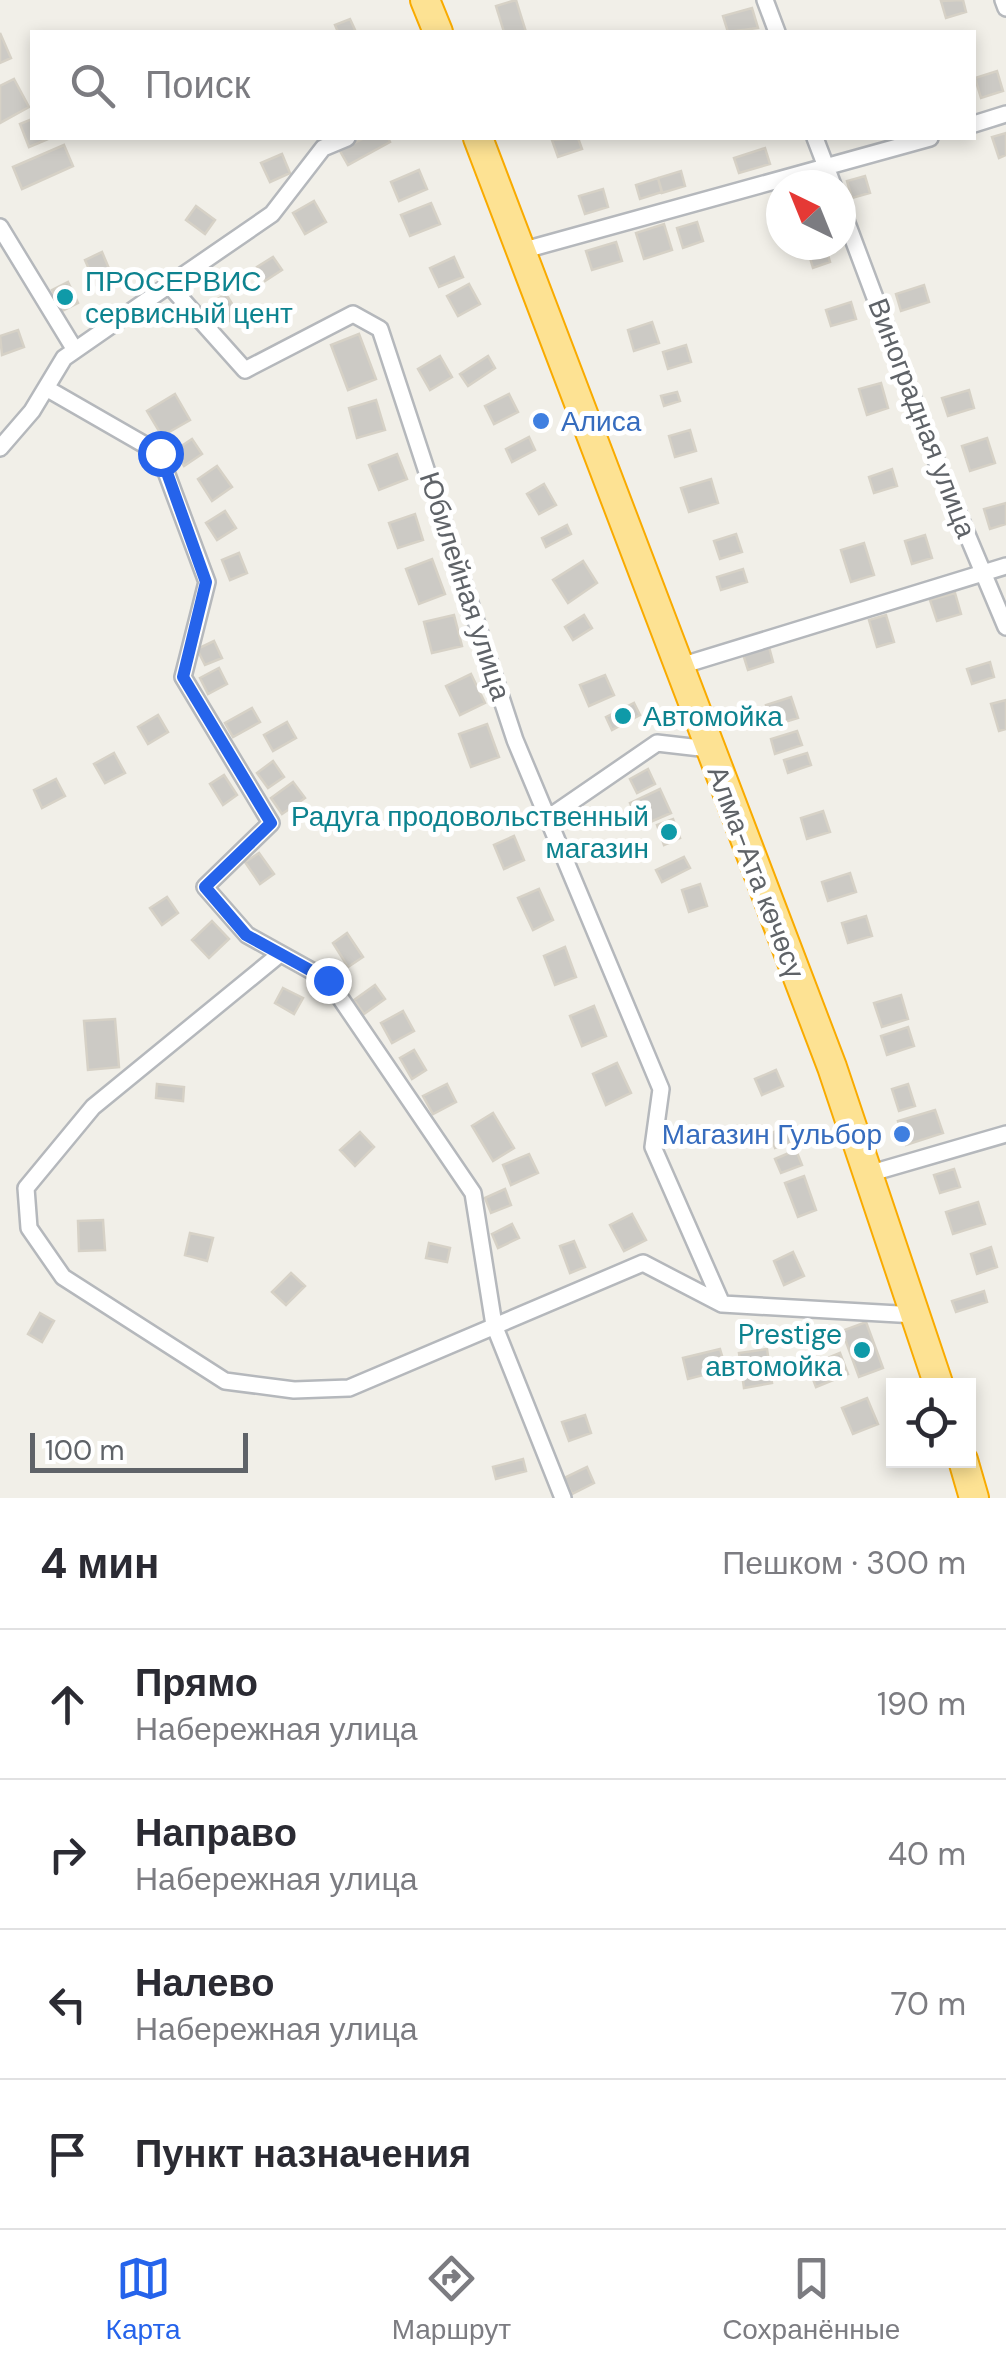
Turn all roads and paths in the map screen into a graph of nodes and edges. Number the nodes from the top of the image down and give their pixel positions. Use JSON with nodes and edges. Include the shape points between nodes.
{"nodes":[{"id":1,"x":425,"y":0,"type":"edge"},
{"id":2,"x":766,"y":0,"type":"edge"},
{"id":3,"x":1003,"y":0,"type":"edge"},
{"id":4,"x":1006,"y":8,"type":"edge"},
{"id":5,"x":437,"y":30,"type":"edge"},
{"id":6,"x":776,"y":30,"type":"edge"},
{"id":7,"x":1006,"y":114,"type":"edge"},
{"id":8,"x":976,"y":123,"type":"edge"},
{"id":9,"x":342,"y":140,"type":"edge"},
{"id":10,"x":479,"y":140,"type":"edge"},
{"id":11,"x":816,"y":140,"type":"edge"},
{"id":12,"x":925,"y":140,"type":"edge"},
{"id":13,"x":827,"y":170,"type":"edge"},
{"id":14,"x":848,"y":170,"type":"edge"},
{"id":15,"x":766,"y":192,"type":"edge"},
{"id":16,"x":0,"y":227,"type":"edge"},
{"id":17,"x":856,"y":246,"type":"edge"},
{"id":18,"x":521,"y":251,"type":"junction"},
{"id":19,"x":169,"y":285,"type":"junction"},
{"id":20,"x":75,"y":350,"type":"junction"},
{"id":21,"x":46,"y":388,"type":"junction"},
{"id":22,"x":0,"y":448,"type":"edge"},
{"id":23,"x":1006,"y":566,"type":"edge"},
{"id":24,"x":983,"y":573,"type":"junction"},
{"id":25,"x":1006,"y":627,"type":"edge"},
{"id":26,"x":677,"y":667,"type":"junction"},
{"id":27,"x":709,"y":749,"type":"junction"},
{"id":28,"x":548,"y":818,"type":"junction"},
{"id":29,"x":280,"y":954,"type":"junction"},
{"id":30,"x":1006,"y":1134,"type":"edge"},
{"id":31,"x":868,"y":1174,"type":"junction"},
{"id":32,"x":722,"y":1304,"type":"junction"},
{"id":33,"x":916,"y":1316,"type":"junction"},
{"id":34,"x":494,"y":1325,"type":"junction"},
{"id":35,"x":936,"y":1378,"type":"edge"},
{"id":36,"x":965,"y":1468,"type":"edge"},
{"id":37,"x":563,"y":1498,"type":"edge"},
{"id":38,"x":974,"y":1498,"type":"edge"}],
"edges":[{"from":1,"to":5,"type":"highway"},
{"from":2,"to":6,"type":"street"},
{"from":3,"to":4,"type":"street"},
{"from":7,"to":8,"type":"street"},
{"from":9,"to":19,"type":"street","via":[[323,148],[272,214]]},
{"from":10,"to":18,"type":"highway","name":"Алма-Ата көчөсү"},
{"from":11,"to":13,"type":"street"},
{"from":12,"to":14,"type":"street"},
{"from":15,"to":18,"type":"street"},
{"from":16,"to":20,"type":"street"},
{"from":17,"to":24,"type":"street","name":"Виноградная улица"},
{"from":18,"to":26,"type":"highway","name":"Алма-Ата көчөсү"},
{"from":19,"to":20,"type":"street"},
{"from":19,"to":28,"type":"street","name":"Юбилейная улица","via":[[245,370],[353,314],[380,330],[515,740]]},
{"from":20,"to":21,"type":"street"},
{"from":21,"to":22,"type":"street"},
{"from":21,"to":29,"type":"street","via":[[160,453],[206,582],[183,677],[271,823],[205,887],[246,935]]},
{"from":23,"to":24,"type":"street"},
{"from":24,"to":25,"type":"street","name":"Виноградная улица"},
{"from":24,"to":26,"type":"street"},
{"from":26,"to":27,"type":"highway","name":"Алма-Ата көчөсү"},
{"from":27,"to":28,"type":"street","via":[[656,743]]},
{"from":27,"to":31,"type":"highway","name":"Алма-Ата көчөсү"},
{"from":28,"to":32,"type":"street","name":"Юбилейная улица","via":[[661,1088],[653,1147]]},
{"from":29,"to":34,"type":"street","via":[[328,980],[474,1192]]},
{"from":29,"to":34,"type":"street","via":[[93,1107],[26,1188],[29,1228],[63,1278],[225,1381],[294,1390],[349,1388]]},
{"from":30,"to":31,"type":"street"},
{"from":31,"to":33,"type":"highway","name":"Алма-Ата көчөсү"},
{"from":32,"to":33,"type":"street"},
{"from":32,"to":34,"type":"street","via":[[643,1264]]},
{"from":33,"to":35,"type":"highway","name":"Алма-Ата көчөсү"},
{"from":34,"to":37,"type":"street"},
{"from":36,"to":38,"type":"highway"}]}
